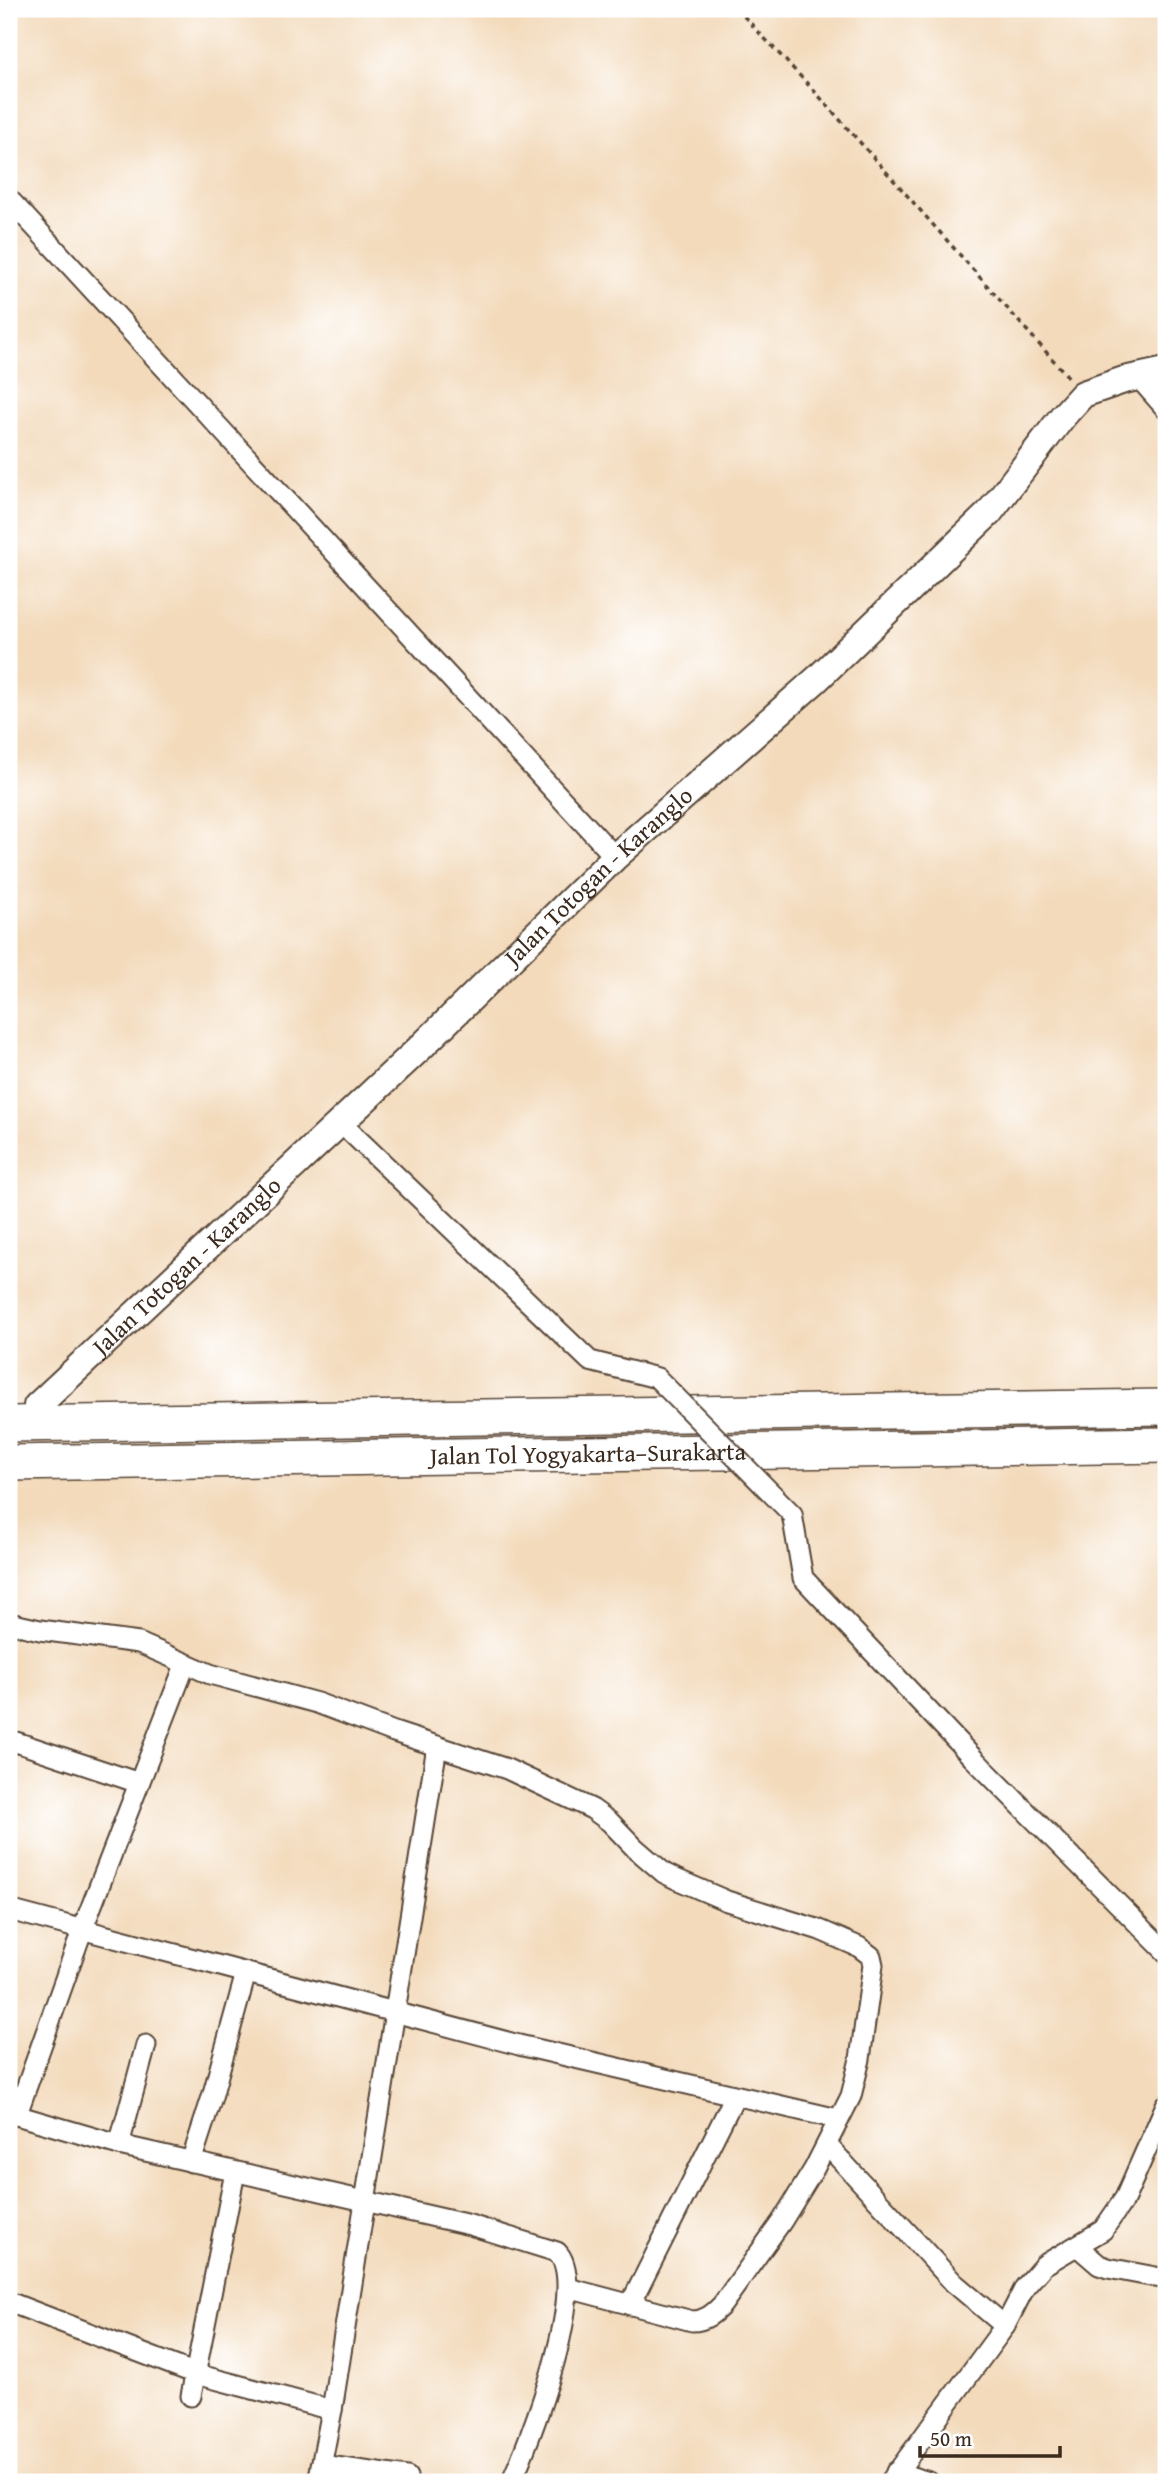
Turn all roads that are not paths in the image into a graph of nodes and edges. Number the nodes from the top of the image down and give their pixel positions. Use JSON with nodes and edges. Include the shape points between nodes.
{"nodes":[{"id":1,"x":9,"y":199,"type":"edge"},
{"id":2,"x":1166,"y":371,"type":"edge"},
{"id":3,"x":1131,"y":379,"type":"junction"},
{"id":4,"x":1166,"y":409,"type":"edge"},
{"id":5,"x":615,"y":857,"type":"junction"},
{"id":6,"x":341,"y":1123,"type":"junction"},
{"id":7,"x":1166,"y":1407,"type":"edge"},
{"id":8,"x":23,"y":1415,"type":"edge"},
{"id":9,"x":1166,"y":1445,"type":"edge"},
{"id":10,"x":9,"y":1463,"type":"edge"},
{"id":11,"x":9,"y":1623,"type":"edge"},
{"id":12,"x":185,"y":1665,"type":"junction"},
{"id":13,"x":16,"y":1742,"type":"dead end"},
{"id":14,"x":437,"y":1746,"type":"junction"},
{"id":15,"x":139,"y":1783,"type":"junction"},
{"id":16,"x":9,"y":1910,"type":"edge"},
{"id":17,"x":83,"y":1928,"type":"junction"},
{"id":18,"x":1166,"y":1952,"type":"edge"},
{"id":19,"x":246,"y":1973,"type":"junction"},
{"id":20,"x":395,"y":2012,"type":"junction"},
{"id":21,"x":146,"y":2045,"type":"dead end"},
{"id":22,"x":735,"y":2096,"type":"junction"},
{"id":23,"x":1166,"y":2105,"type":"edge"},
{"id":24,"x":13,"y":2114,"type":"edge"},
{"id":25,"x":838,"y":2119,"type":"junction"},
{"id":26,"x":118,"y":2145,"type":"junction"},
{"id":27,"x":827,"y":2145,"type":"junction"},
{"id":28,"x":191,"y":2162,"type":"junction"},
{"id":29,"x":235,"y":2172,"type":"junction"},
{"id":30,"x":365,"y":2200,"type":"junction"},
{"id":31,"x":1077,"y":2246,"type":"junction"},
{"id":32,"x":1166,"y":2280,"type":"edge"},
{"id":33,"x":568,"y":2288,"type":"junction"},
{"id":34,"x":9,"y":2302,"type":"edge"},
{"id":35,"x":630,"y":2305,"type":"junction"},
{"id":36,"x":1005,"y":2326,"type":"junction"},
{"id":37,"x":196,"y":2374,"type":"junction"},
{"id":38,"x":191,"y":2396,"type":"dead end"},
{"id":39,"x":331,"y":2410,"type":"junction"},
{"id":40,"x":320,"y":2473,"type":"edge"},
{"id":41,"x":407,"y":2477,"type":"dead end"},
{"id":42,"x":893,"y":2477,"type":"edge"},
{"id":43,"x":511,"y":2482,"type":"edge"},
{"id":44,"x":929,"y":2482,"type":"edge"}],
"edges":[{"from":1,"to":5,"type":"street"},
{"from":2,"to":3,"type":"main road"},
{"from":3,"to":4,"type":"street"},
{"from":3,"to":5,"type":"main road","name":"Jalan Totogan - Karanglo","via":[[1091,391],[1063,416],[989,513],[817,679]]},
{"from":5,"to":6,"type":"main road","name":"Jalan Totogan - Karanglo"},
{"from":6,"to":8,"type":"main road","name":"Jalan Totogan - Karanglo"},
{"from":6,"to":18,"type":"street","bridge":true,"via":[[590,1362],[657,1378],[792,1514],[803,1578]]},
{"from":7,"to":8,"type":"highway","name":"Jalan Tol Yogyakarta–Surakarta"},
{"from":9,"to":10,"type":"highway","name":"Jalan Tol Yogyakarta–Surakarta"},
{"from":11,"to":12,"type":"street","via":[[139,1643]]},
{"from":12,"to":14,"type":"street","via":[[317,1703]]},
{"from":12,"to":15,"type":"street"},
{"from":13,"to":15,"type":"street"},
{"from":14,"to":20,"type":"street"},
{"from":14,"to":25,"type":"street","via":[[507,1769],[592,1809],[676,1879],[727,1901],[807,1925],[867,1952],[873,1965],[860,2059],[851,2096]]},
{"from":15,"to":17,"type":"street"},
{"from":16,"to":17,"type":"street"},
{"from":17,"to":19,"type":"street"},
{"from":17,"to":24,"type":"street"},
{"from":19,"to":20,"type":"street"},
{"from":19,"to":28,"type":"street"},
{"from":20,"to":22,"type":"street"},
{"from":20,"to":30,"type":"street"},
{"from":21,"to":26,"type":"street"},
{"from":22,"to":25,"type":"street"},
{"from":22,"to":35,"type":"street"},
{"from":23,"to":31,"type":"street","via":[[1125,2198],[1103,2230]]},
{"from":24,"to":26,"type":"street"},
{"from":25,"to":27,"type":"street"},
{"from":26,"to":28,"type":"street"},
{"from":27,"to":35,"type":"street","via":[[750,2269],[713,2314],[692,2321]]},
{"from":27,"to":36,"type":"street","via":[[954,2283]]},
{"from":28,"to":29,"type":"street"},
{"from":29,"to":30,"type":"street"},
{"from":29,"to":37,"type":"street"},
{"from":30,"to":33,"type":"street","via":[[557,2252],[565,2263]]},
{"from":30,"to":39,"type":"street"},
{"from":31,"to":32,"type":"street","via":[[1099,2265]]},
{"from":31,"to":36,"type":"street","via":[[1044,2265],[1025,2287]]},
{"from":33,"to":35,"type":"street"},
{"from":33,"to":43,"type":"street","via":[[548,2388]]},
{"from":34,"to":37,"type":"street"},
{"from":36,"to":42,"type":"street"},
{"from":37,"to":38,"type":"street"},
{"from":37,"to":39,"type":"street"},
{"from":39,"to":40,"type":"street"},
{"from":40,"to":41,"type":"street"},
{"from":42,"to":44,"type":"street"}]}
